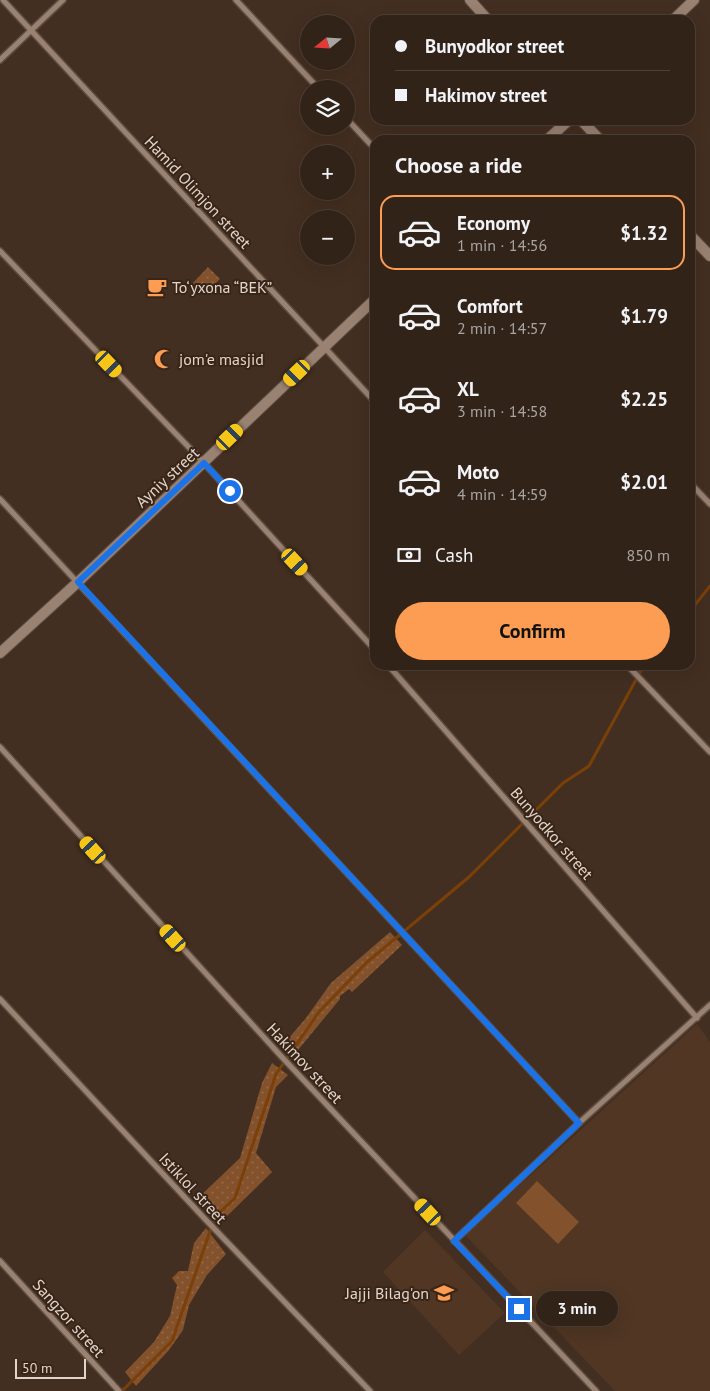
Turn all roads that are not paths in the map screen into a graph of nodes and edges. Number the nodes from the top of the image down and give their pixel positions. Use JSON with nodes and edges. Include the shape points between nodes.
{"nodes":[{"id":1,"x":3,"y":0,"type":"edge"},
{"id":2,"x":63,"y":0,"type":"edge"},
{"id":3,"x":236,"y":0,"type":"edge"},
{"id":4,"x":470,"y":0,"type":"edge"},
{"id":5,"x":694,"y":0,"type":"edge"},
{"id":6,"x":484,"y":15,"type":"edge"},
{"id":7,"x":678,"y":15,"type":"edge"},
{"id":8,"x":31,"y":31,"type":"junction"},
{"id":9,"x":0,"y":60,"type":"edge"},
{"id":10,"x":310,"y":80,"type":"edge"},
{"id":11,"x":564,"y":125,"type":"edge"},
{"id":12,"x":586,"y":125,"type":"edge"},
{"id":13,"x":355,"y":128,"type":"edge"},
{"id":14,"x":552,"y":135,"type":"edge"},
{"id":15,"x":596,"y":135,"type":"edge"},
{"id":16,"x":370,"y":144,"type":"edge"},
{"id":17,"x":695,"y":240,"type":"edge"},
{"id":18,"x":0,"y":251,"type":"edge"},
{"id":19,"x":710,"y":256,"type":"edge"},
{"id":20,"x":370,"y":304,"type":"edge"},
{"id":21,"x":323,"y":347,"type":"junction"},
{"id":22,"x":370,"y":397,"type":"edge"},
{"id":23,"x":204,"y":463,"type":"junction"},
{"id":24,"x":695,"y":488,"type":"edge"},
{"id":25,"x":0,"y":500,"type":"edge"},
{"id":26,"x":710,"y":504,"type":"edge"},
{"id":27,"x":78,"y":582,"type":"junction"},
{"id":28,"x":370,"y":645,"type":"edge"},
{"id":29,"x":0,"y":653,"type":"edge"},
{"id":30,"x":392,"y":670,"type":"edge"},
{"id":31,"x":632,"y":670,"type":"edge"},
{"id":32,"x":0,"y":747,"type":"edge"},
{"id":33,"x":710,"y":752,"type":"edge"},
{"id":34,"x":0,"y":999,"type":"edge"},
{"id":35,"x":710,"y":1005,"type":"edge"},
{"id":36,"x":697,"y":1018,"type":"junction"},
{"id":37,"x":579,"y":1123,"type":"junction"},
{"id":38,"x":454,"y":1241,"type":"junction"},
{"id":39,"x":0,"y":1261,"type":"edge"},
{"id":40,"x":113,"y":1385,"type":"junction"},
{"id":41,"x":108,"y":1391,"type":"edge"},
{"id":42,"x":119,"y":1391,"type":"edge"},
{"id":43,"x":370,"y":1391,"type":"edge"},
{"id":44,"x":596,"y":1391,"type":"edge"}],
"edges":[{"from":1,"to":8,"type":"street","name":"Hamid Olimjon street"},
{"from":2,"to":8,"type":"street"},
{"from":3,"to":10,"type":"street"},
{"from":4,"to":6,"type":"street"},
{"from":5,"to":7,"type":"street"},
{"from":8,"to":9,"type":"street"},
{"from":8,"to":21,"type":"street","name":"Hamid Olimjon street"},
{"from":11,"to":14,"type":"street"},
{"from":12,"to":15,"type":"street"},
{"from":13,"to":16,"type":"street"},
{"from":17,"to":19,"type":"street"},
{"from":18,"to":23,"type":"street"},
{"from":20,"to":21,"type":"street","name":"Ayniy street"},
{"from":21,"to":22,"type":"street","name":"Hamid Olimjon street"},
{"from":21,"to":23,"type":"street","name":"Ayniy street"},
{"from":23,"to":27,"type":"street","name":"Ayniy street"},
{"from":23,"to":28,"type":"street"},
{"from":24,"to":26,"type":"street"},
{"from":25,"to":27,"type":"street"},
{"from":27,"to":29,"type":"street","name":"Ayniy street"},
{"from":27,"to":37,"type":"street"},
{"from":30,"to":36,"type":"street","name":"Bunyodkor street"},
{"from":31,"to":33,"type":"street"},
{"from":32,"to":38,"type":"street","name":"Hakimov street"},
{"from":34,"to":43,"type":"street","name":"Istiklol street"},
{"from":35,"to":36,"type":"street"},
{"from":36,"to":37,"type":"street"},
{"from":37,"to":38,"type":"street"},
{"from":38,"to":44,"type":"street","name":"Hakimov street"},
{"from":39,"to":40,"type":"street","name":"Sangzor street"},
{"from":40,"to":41,"type":"street"},
{"from":40,"to":42,"type":"street","name":"Sangzor street"}]}
